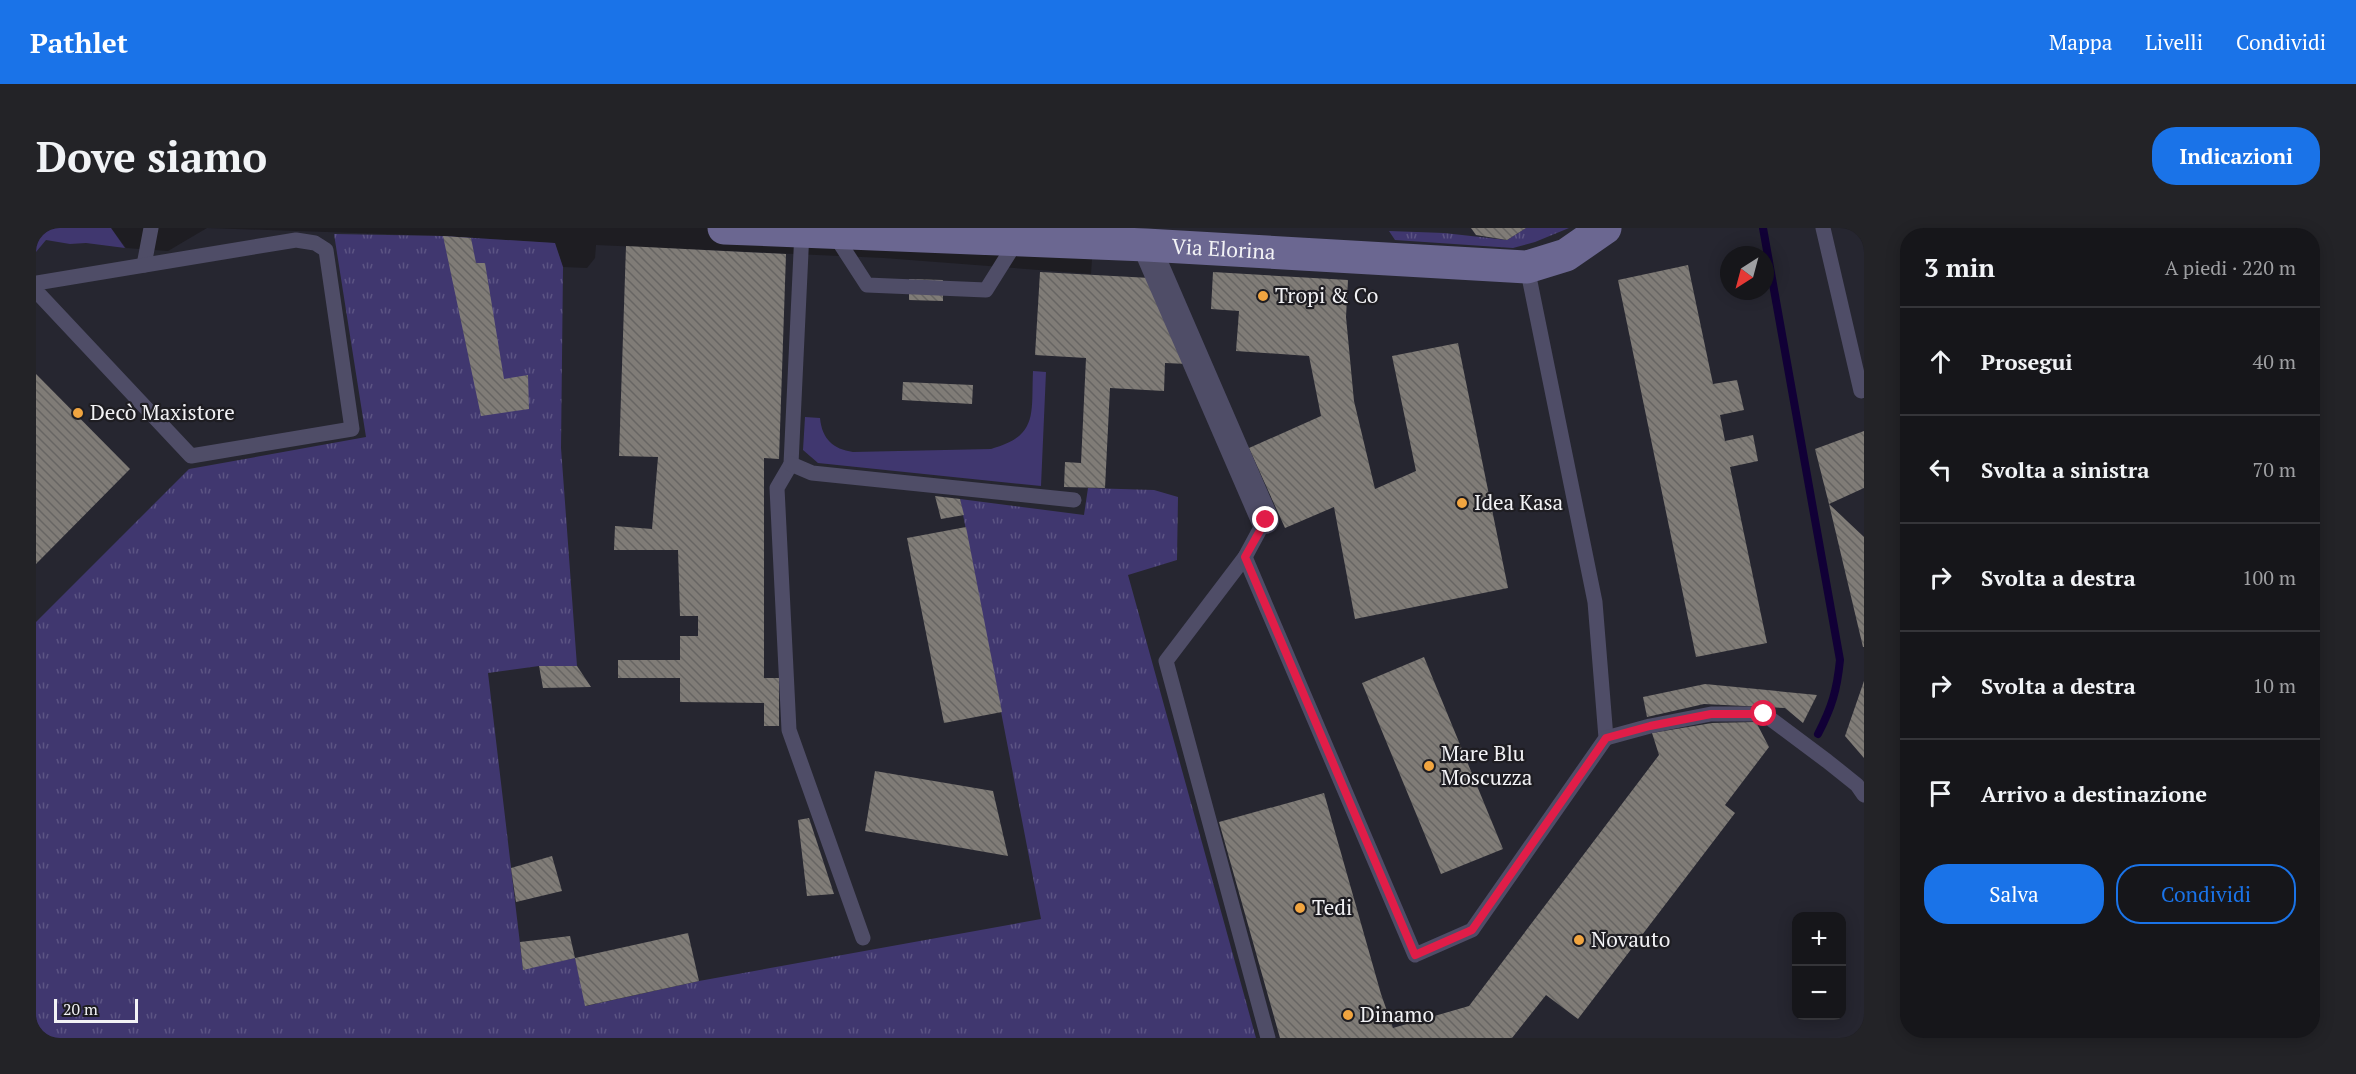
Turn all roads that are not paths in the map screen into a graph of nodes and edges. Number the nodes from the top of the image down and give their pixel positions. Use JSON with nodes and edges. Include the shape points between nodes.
{"nodes":[{"id":1,"x":151,"y":228,"type":"edge"},
{"id":2,"x":724,"y":228,"type":"edge"},
{"id":3,"x":1605,"y":228,"type":"edge"},
{"id":4,"x":1823,"y":228,"type":"edge"},
{"id":5,"x":818,"y":231,"type":"junction"},
{"id":6,"x":1018,"y":239,"type":"junction"},
{"id":7,"x":1136,"y":239,"type":"edge"},
{"id":8,"x":144,"y":265,"type":"junction"},
{"id":9,"x":1527,"y":267,"type":"junction"},
{"id":10,"x":36,"y":283,"type":"edge"},
{"id":11,"x":36,"y":291,"type":"edge"},
{"id":12,"x":1864,"y":390,"type":"edge"},
{"id":13,"x":791,"y":464,"type":"junction"},
{"id":14,"x":1074,"y":500,"type":"dead end"},
{"id":15,"x":1266,"y":520,"type":"joint"},
{"id":16,"x":1245,"y":557,"type":"junction"},
{"id":17,"x":1606,"y":738,"type":"junction"},
{"id":18,"x":1864,"y":795,"type":"edge"},
{"id":19,"x":863,"y":938,"type":"dead end"},
{"id":20,"x":1268,"y":1038,"type":"edge"}],
"edges":[{"from":1,"to":8,"type":"lane"},
{"from":2,"to":5,"type":"main road","name":"Via Elorina"},
{"from":3,"to":9,"type":"main road","name":"Via Elorina","via":[[1566,255]]},
{"from":4,"to":12,"type":"lane","via":[[1861,392]]},
{"from":5,"to":6,"type":"main road","name":"Via Elorina"},
{"from":5,"to":6,"type":"lane","via":[[867,285],[974,290],[986,290]]},
{"from":5,"to":13,"type":"lane"},
{"from":6,"to":7,"type":"main road","name":"Via Elorina"},
{"from":7,"to":9,"type":"main road","name":"Via Elorina"},
{"from":7,"to":15,"type":"street"},
{"from":8,"to":10,"type":"lane"},
{"from":8,"to":11,"type":"lane","via":[[296,240],[315,243],[326,250],[352,429],[191,456]]},
{"from":9,"to":17,"type":"lane","via":[[1594,602]]},
{"from":13,"to":14,"type":"lane","via":[[812,473]]},
{"from":13,"to":19,"type":"lane","via":[[777,488],[789,730]]},
{"from":15,"to":16,"type":"lane"},
{"from":16,"to":17,"type":"lane","via":[[1415,955],[1472,930]]},
{"from":16,"to":20,"type":"lane","via":[[1166,661]]},
{"from":17,"to":18,"type":"lane","via":[[1711,714],[1764,714],[1857,785]]}]}
